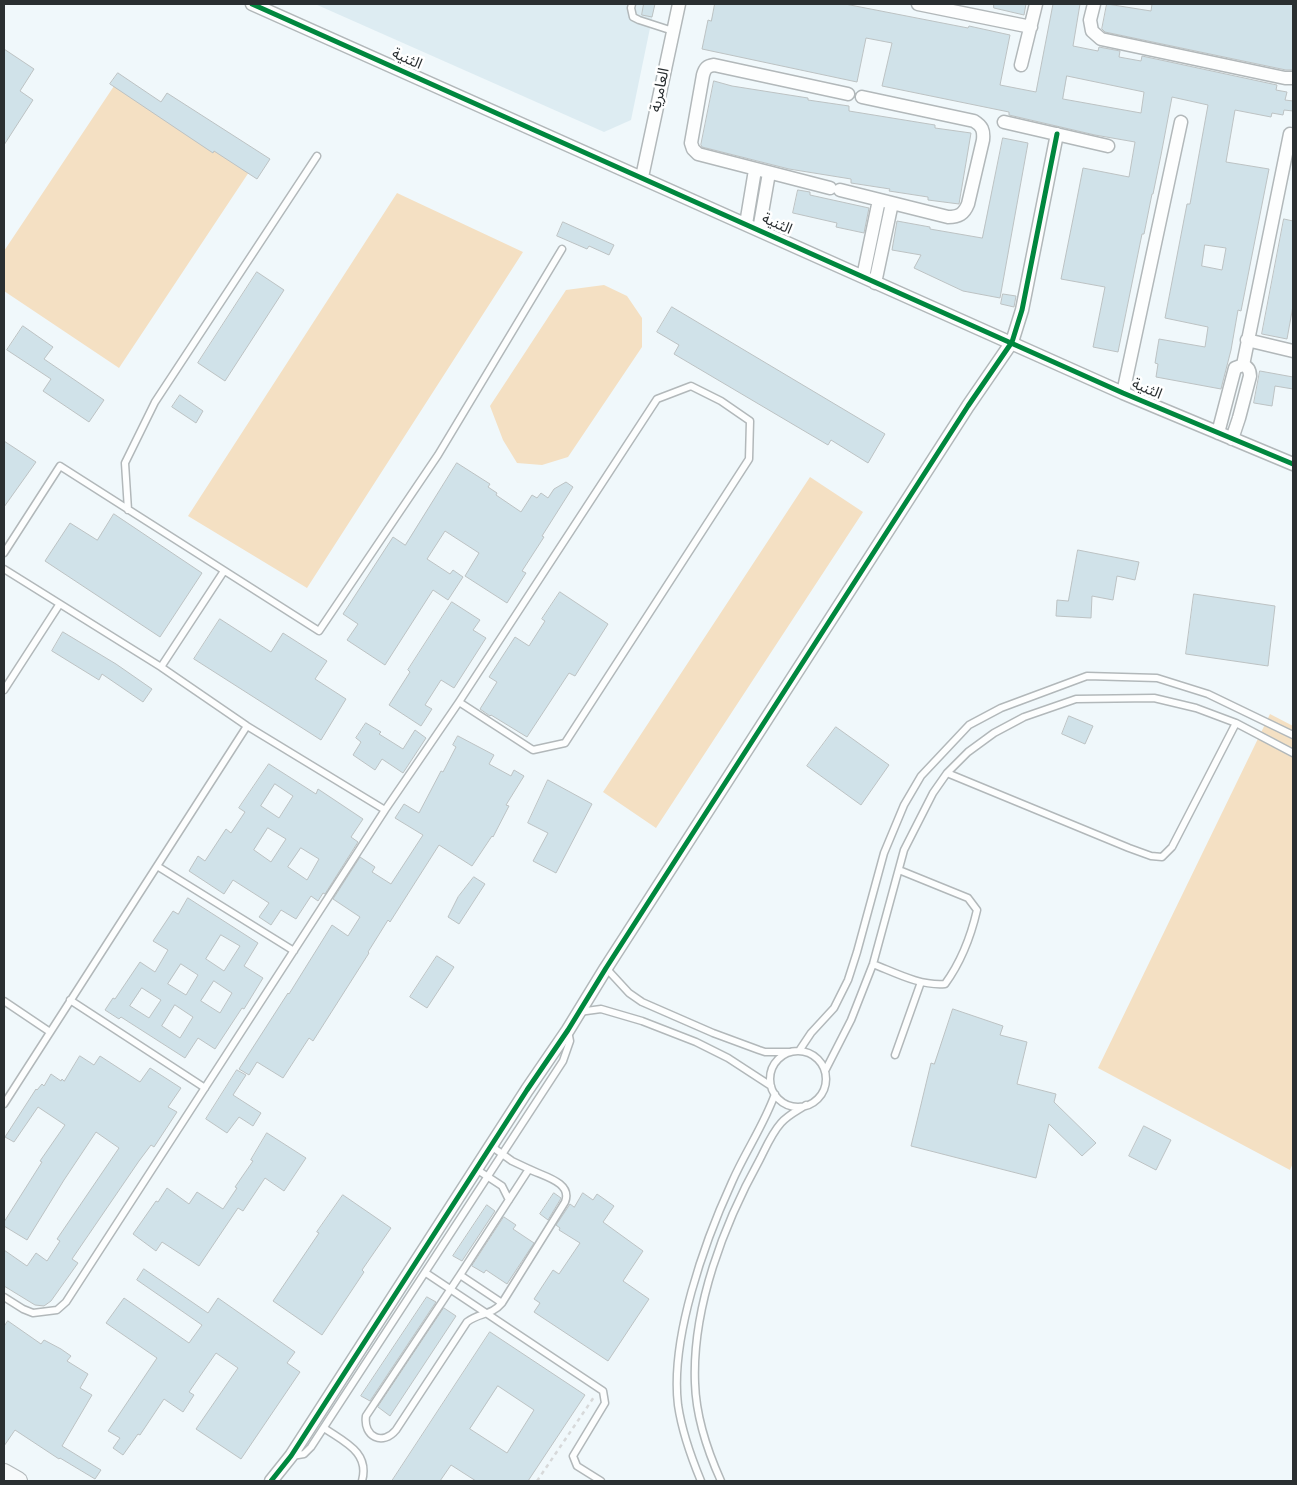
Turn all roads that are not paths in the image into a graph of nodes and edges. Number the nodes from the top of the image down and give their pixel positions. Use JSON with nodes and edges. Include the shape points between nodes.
{"nodes":[{"id":1,"x":252,"y":4,"type":"edge"},
{"id":2,"x":632,"y":4,"type":"edge"},
{"id":3,"x":679,"y":4,"type":"edge"},
{"id":4,"x":918,"y":4,"type":"edge"},
{"id":5,"x":1036,"y":4,"type":"edge"},
{"id":6,"x":1094,"y":4,"type":"edge"},
{"id":7,"x":1031,"y":27,"type":"junction"},
{"id":8,"x":673,"y":31,"type":"junction"},
{"id":9,"x":1021,"y":65,"type":"dead end"},
{"id":10,"x":1293,"y":78,"type":"edge"},
{"id":11,"x":848,"y":94,"type":"dead end"},
{"id":12,"x":862,"y":97,"type":"dead end"},
{"id":13,"x":1004,"y":122,"type":"dead end"},
{"id":14,"x":1182,"y":122,"type":"dead end"},
{"id":15,"x":1057,"y":134,"type":"junction"},
{"id":16,"x":1290,"y":134,"type":"dead end"},
{"id":17,"x":1108,"y":146,"type":"dead end"},
{"id":18,"x":317,"y":156,"type":"dead end"},
{"id":19,"x":755,"y":170,"type":"junction"},
{"id":20,"x":769,"y":173,"type":"junction"},
{"id":21,"x":642,"y":177,"type":"junction"},
{"id":22,"x":878,"y":200,"type":"junction"},
{"id":23,"x":892,"y":203,"type":"junction"},
{"id":24,"x":746,"y":224,"type":"junction"},
{"id":25,"x":759,"y":230,"type":"junction"},
{"id":26,"x":562,"y":249,"type":"dead end"},
{"id":27,"x":863,"y":277,"type":"junction"},
{"id":28,"x":875,"y":283,"type":"junction"},
{"id":29,"x":1247,"y":340,"type":"junction"},
{"id":30,"x":1012,"y":342,"type":"junction"},
{"id":31,"x":1293,"y":351,"type":"edge"},
{"id":32,"x":1243,"y":365,"type":"junction"},
{"id":33,"x":1123,"y":393,"type":"junction"},
{"id":34,"x":1218,"y":434,"type":"junction"},
{"id":35,"x":1232,"y":439,"type":"junction"},
{"id":36,"x":1293,"y":464,"type":"edge"},
{"id":37,"x":128,"y":510,"type":"junction"},
{"id":38,"x":4,"y":553,"type":"edge"},
{"id":39,"x":4,"y":569,"type":"edge"},
{"id":40,"x":224,"y":571,"type":"junction"},
{"id":41,"x":59,"y":605,"type":"junction"},
{"id":42,"x":161,"y":667,"type":"junction"},
{"id":43,"x":4,"y":690,"type":"edge"},
{"id":44,"x":459,"y":702,"type":"junction"},
{"id":45,"x":1236,"y":723,"type":"junction"},
{"id":46,"x":247,"y":726,"type":"junction"},
{"id":47,"x":1293,"y":735,"type":"edge"},
{"id":48,"x":1293,"y":753,"type":"edge"},
{"id":49,"x":947,"y":773,"type":"junction"},
{"id":50,"x":386,"y":810,"type":"junction"},
{"id":51,"x":157,"y":866,"type":"junction"},
{"id":52,"x":899,"y":870,"type":"junction"},
{"id":53,"x":294,"y":950,"type":"junction"},
{"id":54,"x":873,"y":964,"type":"junction"},
{"id":55,"x":606,"y":968,"type":"junction"},
{"id":56,"x":921,"y":982,"type":"junction"},
{"id":57,"x":70,"y":1000,"type":"junction"},
{"id":58,"x":4,"y":1001,"type":"edge"},
{"id":59,"x":578,"y":1012,"type":"junction"},
{"id":60,"x":568,"y":1030,"type":"junction"},
{"id":61,"x":50,"y":1032,"type":"junction"},
{"id":62,"x":799,"y":1051,"type":"junction"},
{"id":63,"x":790,"y":1052,"type":"junction"},
{"id":64,"x":895,"y":1055,"type":"dead end"},
{"id":65,"x":825,"y":1071,"type":"junction"},
{"id":66,"x":771,"y":1086,"type":"junction"},
{"id":67,"x":205,"y":1088,"type":"junction"},
{"id":68,"x":775,"y":1094,"type":"junction"},
{"id":69,"x":4,"y":1104,"type":"edge"},
{"id":70,"x":806,"y":1105,"type":"junction"},
{"id":71,"x":491,"y":1146,"type":"junction"},
{"id":72,"x":503,"y":1155,"type":"junction"},
{"id":73,"x":529,"y":1168,"type":"junction"},
{"id":74,"x":476,"y":1169,"type":"junction"},
{"id":75,"x":489,"y":1176,"type":"junction"},
{"id":76,"x":509,"y":1200,"type":"junction"},
{"id":77,"x":426,"y":1273,"type":"junction"},
{"id":78,"x":460,"y":1275,"type":"junction"},
{"id":79,"x":449,"y":1289,"type":"junction"},
{"id":80,"x":4,"y":1297,"type":"edge"},
{"id":81,"x":502,"y":1303,"type":"junction"},
{"id":82,"x":487,"y":1314,"type":"junction"},
{"id":83,"x":324,"y":1428,"type":"junction"},
{"id":84,"x":291,"y":1456,"type":"junction"},
{"id":85,"x":4,"y":1474,"type":"edge"},
{"id":86,"x":18,"y":1481,"type":"edge"},
{"id":87,"x":271,"y":1481,"type":"edge"},
{"id":88,"x":281,"y":1481,"type":"edge"},
{"id":89,"x":362,"y":1481,"type":"edge"},
{"id":90,"x":601,"y":1481,"type":"edge"},
{"id":91,"x":701,"y":1481,"type":"edge"},
{"id":92,"x":721,"y":1481,"type":"edge"}],
"edges":[{"from":1,"to":21,"type":"street","name":"الثنية"},
{"from":2,"to":8,"type":"lane","via":[[633,17]]},
{"from":3,"to":8,"type":"street","name":"العامرية"},
{"from":4,"to":7,"type":"street"},
{"from":5,"to":7,"type":"street"},
{"from":6,"to":10,"type":"street","via":[[1090,20],[1092,31],[1101,39]]},
{"from":7,"to":9,"type":"street"},
{"from":8,"to":21,"type":"street","name":"العامرية"},
{"from":11,"to":19,"type":"street","via":[[709,66],[703,75],[691,143],[693,149],[698,154]]},
{"from":12,"to":23,"type":"street","via":[[974,121],[984,132],[964,212],[957,217],[948,217]]},
{"from":13,"to":15,"type":"street"},
{"from":14,"to":33,"type":"street"},
{"from":15,"to":17,"type":"street"},
{"from":15,"to":30,"type":"street","via":[[1022,310]]},
{"from":16,"to":29,"type":"street"},
{"from":18,"to":37,"type":"lane","via":[[155,402],[125,463]]},
{"from":19,"to":20,"type":"street"},
{"from":19,"to":24,"type":"street"},
{"from":20,"to":22,"type":"street"},
{"from":20,"to":25,"type":"street"},
{"from":21,"to":24,"type":"street","name":"الثنية"},
{"from":22,"to":23,"type":"street"},
{"from":22,"to":27,"type":"street"},
{"from":23,"to":28,"type":"street"},
{"from":24,"to":25,"type":"street","name":"الثنية"},
{"from":25,"to":27,"type":"street","name":"الثنية"},
{"from":26,"to":40,"type":"lane","via":[[438,454],[319,631]]},
{"from":27,"to":28,"type":"street","name":"الثنية"},
{"from":28,"to":30,"type":"street","name":"الثنية"},
{"from":29,"to":31,"type":"street"},
{"from":29,"to":32,"type":"street"},
{"from":30,"to":33,"type":"street","name":"الثنية"},
{"from":30,"to":55,"type":"street"},
{"from":32,"to":34,"type":"street","via":[[1235,368]]},
{"from":32,"to":35,"type":"street","via":[[1250,371],[1250,376]]},
{"from":33,"to":34,"type":"street","name":"الثنية"},
{"from":34,"to":35,"type":"street","name":"الثنية"},
{"from":35,"to":36,"type":"street","name":"الثنية"},
{"from":37,"to":38,"type":"lane","via":[[60,466]]},
{"from":37,"to":40,"type":"lane"},
{"from":39,"to":41,"type":"lane"},
{"from":40,"to":42,"type":"lane"},
{"from":41,"to":42,"type":"lane"},
{"from":41,"to":43,"type":"lane"},
{"from":42,"to":46,"type":"lane"},
{"from":44,"to":44,"type":"lane","via":[[533,750],[565,743],[749,459],[750,421],[722,401],[690,386],[657,399]]},
{"from":44,"to":50,"type":"lane"},
{"from":45,"to":48,"type":"lane"},
{"from":45,"to":49,"type":"lane","via":[[1196,708],[1154,698],[1076,699],[1024,717],[994,733]]},
{"from":45,"to":49,"type":"lane","via":[[1172,847],[1162,857],[1129,848]]},
{"from":46,"to":50,"type":"lane"},
{"from":46,"to":51,"type":"lane"},
{"from":47,"to":62,"type":"lane","via":[[1208,694],[1157,678],[1087,676],[1000,708],[969,725],[921,776],[904,805],[884,853],[848,980],[834,1008]]},
{"from":49,"to":52,"type":"lane","via":[[933,792],[904,850]]},
{"from":50,"to":53,"type":"lane"},
{"from":51,"to":53,"type":"lane"},
{"from":51,"to":57,"type":"lane"},
{"from":52,"to":54,"type":"lane"},
{"from":52,"to":56,"type":"lane","via":[[968,898],[977,910],[956,969],[945,984]]},
{"from":53,"to":67,"type":"lane"},
{"from":54,"to":56,"type":"lane"},
{"from":54,"to":65,"type":"lane","via":[[851,1020]]},
{"from":55,"to":59,"type":"street"},
{"from":55,"to":63,"type":"lane","via":[[642,1002],[764,1052]]},
{"from":56,"to":64,"type":"lane"},
{"from":57,"to":61,"type":"lane"},
{"from":57,"to":67,"type":"lane"},
{"from":58,"to":61,"type":"lane"},
{"from":59,"to":60,"type":"street"},
{"from":59,"to":66,"type":"lane","via":[[601,1009],[642,1021],[728,1058]]},
{"from":60,"to":71,"type":"street"},
{"from":60,"to":72,"type":"lane","via":[[570,1041],[566,1054]]},
{"from":61,"to":69,"type":"lane"},
{"from":62,"to":63,"type":"lane"},
{"from":62,"to":65,"type":"lane","via":[[815,1057]]},
{"from":63,"to":66,"type":"lane","via":[[782,1056],[772,1069]]},
{"from":65,"to":70,"type":"lane","via":[[824,1088],[814,1102]]},
{"from":66,"to":68,"type":"lane"},
{"from":67,"to":80,"type":"lane","via":[[66,1302],[57,1310],[33,1313]]},
{"from":68,"to":70,"type":"lane","via":[[789,1105]]},
{"from":68,"to":91,"type":"lane","via":[[715,1222],[686,1313],[678,1364],[678,1403],[687,1446]]},
{"from":70,"to":92,"type":"lane","via":[[780,1125],[747,1182],[703,1297],[698,1324],[696,1398],[706,1445]]},
{"from":71,"to":72,"type":"lane"},
{"from":71,"to":74,"type":"street"},
{"from":72,"to":73,"type":"lane"},
{"from":72,"to":75,"type":"lane"},
{"from":73,"to":76,"type":"lane"},
{"from":73,"to":81,"type":"lane","via":[[566,1189],[567,1198]]},
{"from":74,"to":75,"type":"lane"},
{"from":74,"to":84,"type":"street"},
{"from":75,"to":76,"type":"lane","via":[[502,1186]]},
{"from":75,"to":77,"type":"lane"},
{"from":76,"to":78,"type":"lane"},
{"from":77,"to":79,"type":"lane"},
{"from":77,"to":83,"type":"lane"},
{"from":78,"to":79,"type":"lane"},
{"from":78,"to":81,"type":"lane"},
{"from":79,"to":82,"type":"lane"},
{"from":79,"to":82,"type":"lane","via":[[366,1416],[366,1426],[374,1436],[384,1438],[392,1435],[468,1322]]},
{"from":81,"to":82,"type":"lane"},
{"from":82,"to":90,"type":"lane","via":[[601,1388],[605,1395],[604,1403],[573,1456],[577,1466]]},
{"from":83,"to":84,"type":"lane","via":[[308,1451],[300,1456]]},
{"from":83,"to":89,"type":"lane","via":[[360,1455],[364,1468]]},
{"from":84,"to":87,"type":"street"},
{"from":84,"to":88,"type":"street"},
{"from":85,"to":86,"type":"street"}]}
